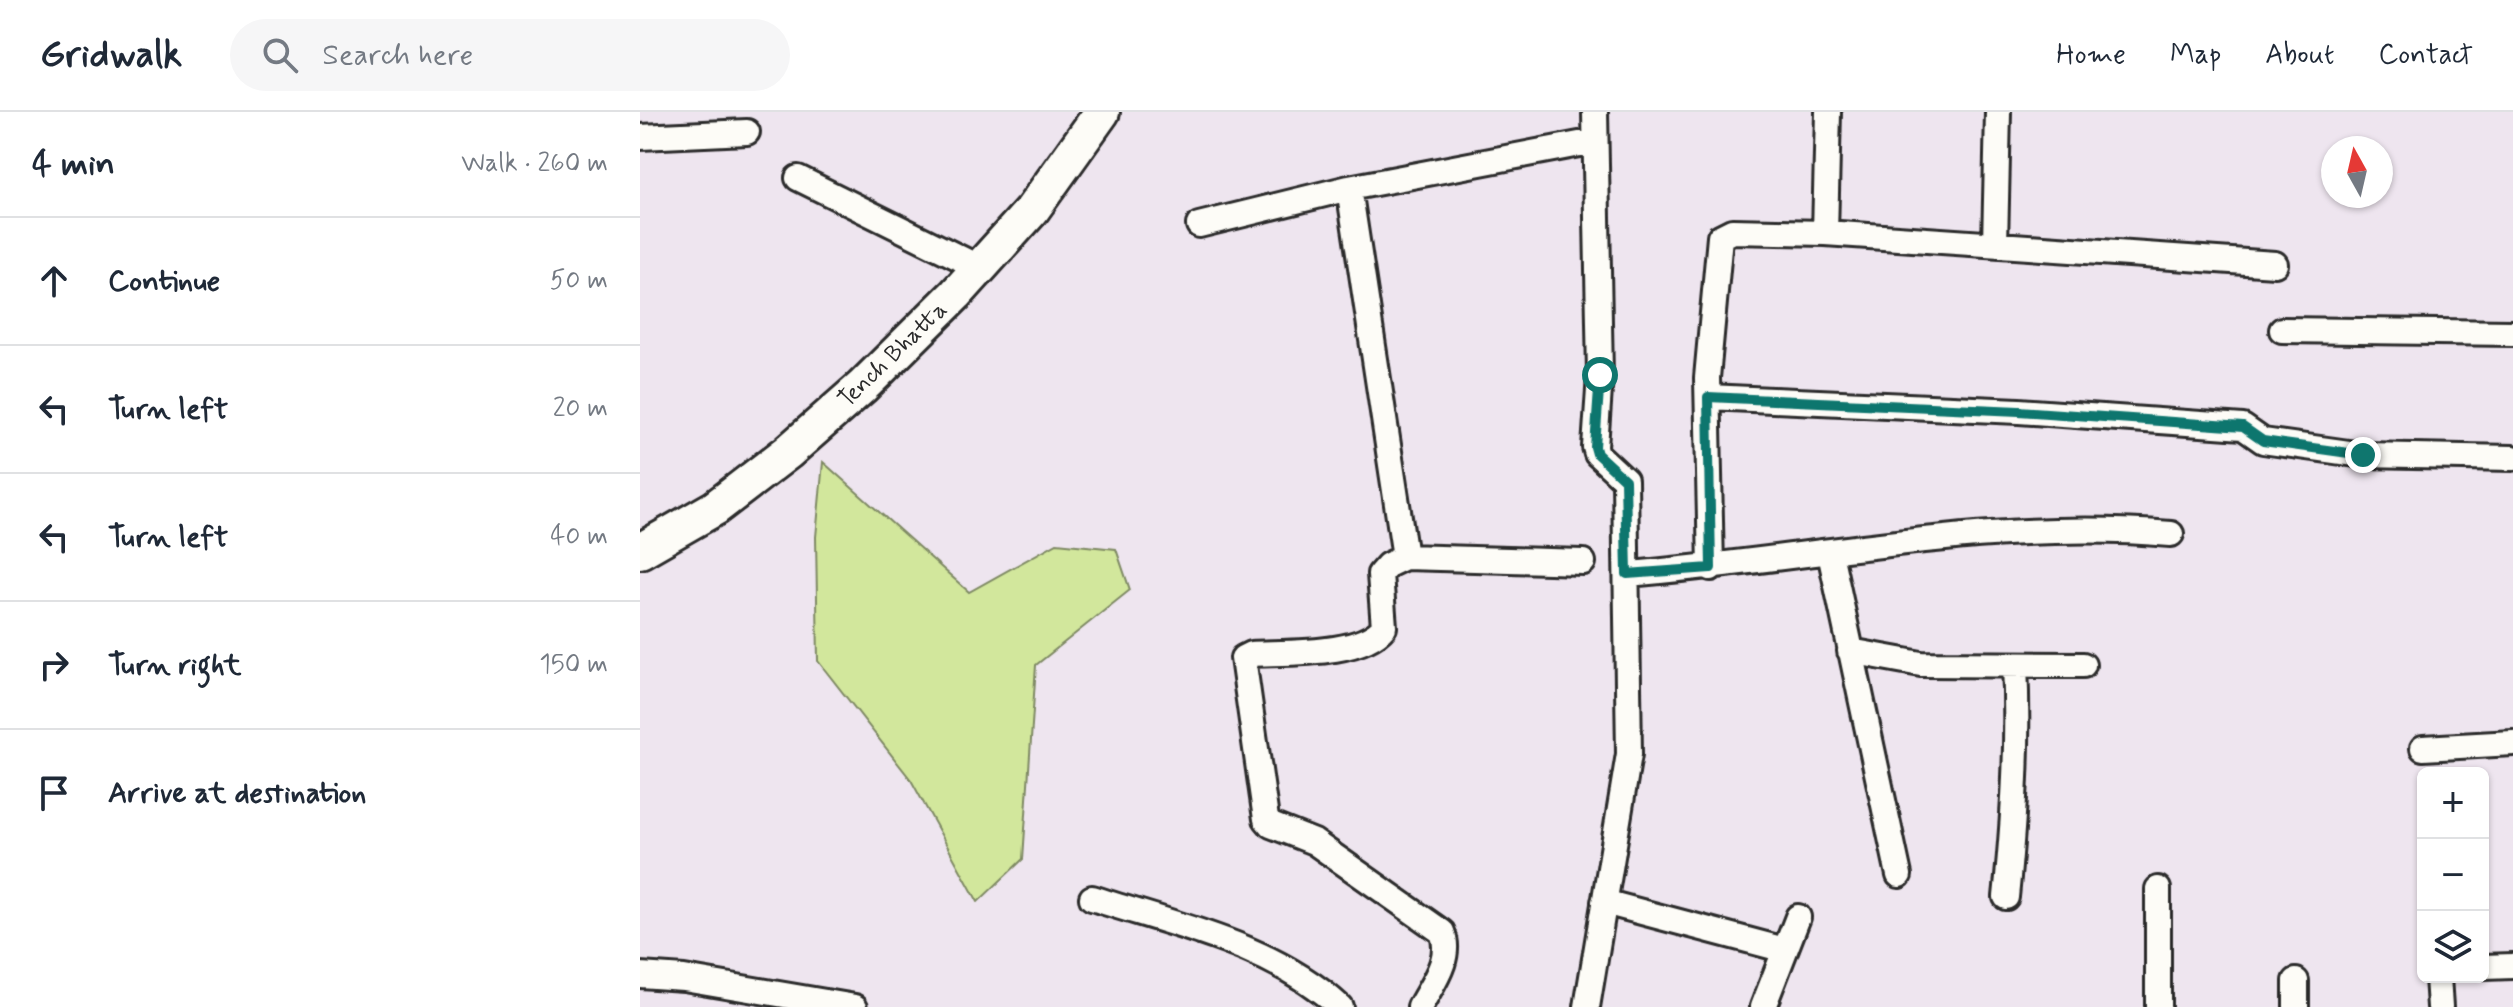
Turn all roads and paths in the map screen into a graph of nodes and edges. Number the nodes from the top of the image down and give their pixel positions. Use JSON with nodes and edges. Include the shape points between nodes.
{"nodes":[{"id":1,"x":1102,"y":112,"type":"edge"},
{"id":2,"x":1595,"y":112,"type":"edge"},
{"id":3,"x":1828,"y":112,"type":"edge"},
{"id":4,"x":1998,"y":112,"type":"edge"},
{"id":5,"x":747,"y":132,"type":"dead end"},
{"id":6,"x":640,"y":137,"type":"edge"},
{"id":7,"x":1595,"y":141,"type":"junction"},
{"id":8,"x":798,"y":178,"type":"dead end"},
{"id":9,"x":1349,"y":188,"type":"junction"},
{"id":10,"x":1199,"y":225,"type":"dead end"},
{"id":11,"x":1825,"y":233,"type":"junction"},
{"id":12,"x":1995,"y":244,"type":"junction"},
{"id":13,"x":2275,"y":264,"type":"dead end"},
{"id":14,"x":980,"y":268,"type":"junction"},
{"id":15,"x":2282,"y":330,"type":"dead end"},
{"id":16,"x":2513,"y":333,"type":"edge"},
{"id":17,"x":1708,"y":397,"type":"junction"},
{"id":18,"x":2513,"y":458,"type":"edge"},
{"id":19,"x":2171,"y":534,"type":"dead end"},
{"id":20,"x":640,"y":551,"type":"edge"},
{"id":21,"x":1830,"y":553,"type":"junction"},
{"id":22,"x":1405,"y":557,"type":"junction"},
{"id":23,"x":1583,"y":562,"type":"dead end"},
{"id":24,"x":1711,"y":568,"type":"junction"},
{"id":25,"x":1627,"y":574,"type":"junction"},
{"id":26,"x":1850,"y":651,"type":"junction"},
{"id":27,"x":2015,"y":665,"type":"junction"},
{"id":28,"x":2083,"y":665,"type":"dead end"},
{"id":29,"x":2513,"y":743,"type":"edge"},
{"id":30,"x":2423,"y":748,"type":"dead end"},
{"id":31,"x":1899,"y":875,"type":"dead end"},
{"id":32,"x":2158,"y":889,"type":"dead end"},
{"id":33,"x":2006,"y":897,"type":"dead end"},
{"id":34,"x":1092,"y":898,"type":"dead end"},
{"id":35,"x":1604,"y":902,"type":"junction"},
{"id":36,"x":1798,"y":917,"type":"dead end"},
{"id":37,"x":1785,"y":950,"type":"junction"},
{"id":38,"x":2513,"y":966,"type":"edge"},
{"id":39,"x":2489,"y":967,"type":"edge"},
{"id":40,"x":640,"y":975,"type":"edge"},
{"id":41,"x":2296,"y":981,"type":"dead end"},
{"id":42,"x":2438,"y":983,"type":"edge"},
{"id":43,"x":855,"y":1007,"type":"edge"},
{"id":44,"x":1340,"y":1007,"type":"edge"},
{"id":45,"x":1420,"y":1007,"type":"edge"},
{"id":46,"x":1587,"y":1007,"type":"edge"},
{"id":47,"x":1763,"y":1007,"type":"edge"},
{"id":48,"x":2158,"y":1007,"type":"edge"},
{"id":49,"x":2296,"y":1007,"type":"edge"},
{"id":50,"x":2440,"y":1007,"type":"edge"}],
"edges":[{"from":1,"to":14,"type":"main road","name":"Tench Bhatta","via":[[1032,210]]},
{"from":2,"to":7,"type":"street"},
{"from":3,"to":11,"type":"street"},
{"from":4,"to":12,"type":"street"},
{"from":5,"to":6,"type":"street"},
{"from":7,"to":9,"type":"street"},
{"from":7,"to":25,"type":"street","via":[[1600,375],[1595,447],[1625,480]]},
{"from":8,"to":14,"type":"street"},
{"from":9,"to":10,"type":"street"},
{"from":9,"to":22,"type":"street"},
{"from":11,"to":12,"type":"street"},
{"from":11,"to":17,"type":"street","via":[[1732,231],[1720,237]]},
{"from":12,"to":13,"type":"street"},
{"from":14,"to":20,"type":"main road","name":"Tench Bhatta","via":[[862,387],[788,452],[715,508]]},
{"from":15,"to":16,"type":"street"},
{"from":17,"to":18,"type":"street","via":[[2243,427],[2263,441],[2363,455]]},
{"from":17,"to":24,"type":"street"},
{"from":19,"to":21,"type":"street","via":[[1981,533]]},
{"from":21,"to":24,"type":"street"},
{"from":21,"to":26,"type":"street"},
{"from":22,"to":23,"type":"street"},
{"from":22,"to":45,"type":"street","via":[[1380,574],[1384,627],[1375,638],[1336,649],[1251,654],[1243,658],[1243,667],[1266,819],[1314,842],[1442,932],[1445,959]]},
{"from":24,"to":25,"type":"street"},
{"from":25,"to":35,"type":"street","via":[[1629,754]]},
{"from":26,"to":27,"type":"street","via":[[1921,664]]},
{"from":26,"to":31,"type":"street"},
{"from":27,"to":28,"type":"street"},
{"from":27,"to":33,"type":"street","via":[[2015,802]]},
{"from":29,"to":30,"type":"street"},
{"from":32,"to":48,"type":"street"},
{"from":34,"to":44,"type":"street","via":[[1242,946],[1305,976]]},
{"from":35,"to":37,"type":"street"},
{"from":35,"to":46,"type":"street"},
{"from":36,"to":37,"type":"street"},
{"from":37,"to":47,"type":"street"},
{"from":38,"to":39,"type":"street"},
{"from":40,"to":43,"type":"street"},
{"from":41,"to":49,"type":"street"},
{"from":42,"to":50,"type":"street"}]}
